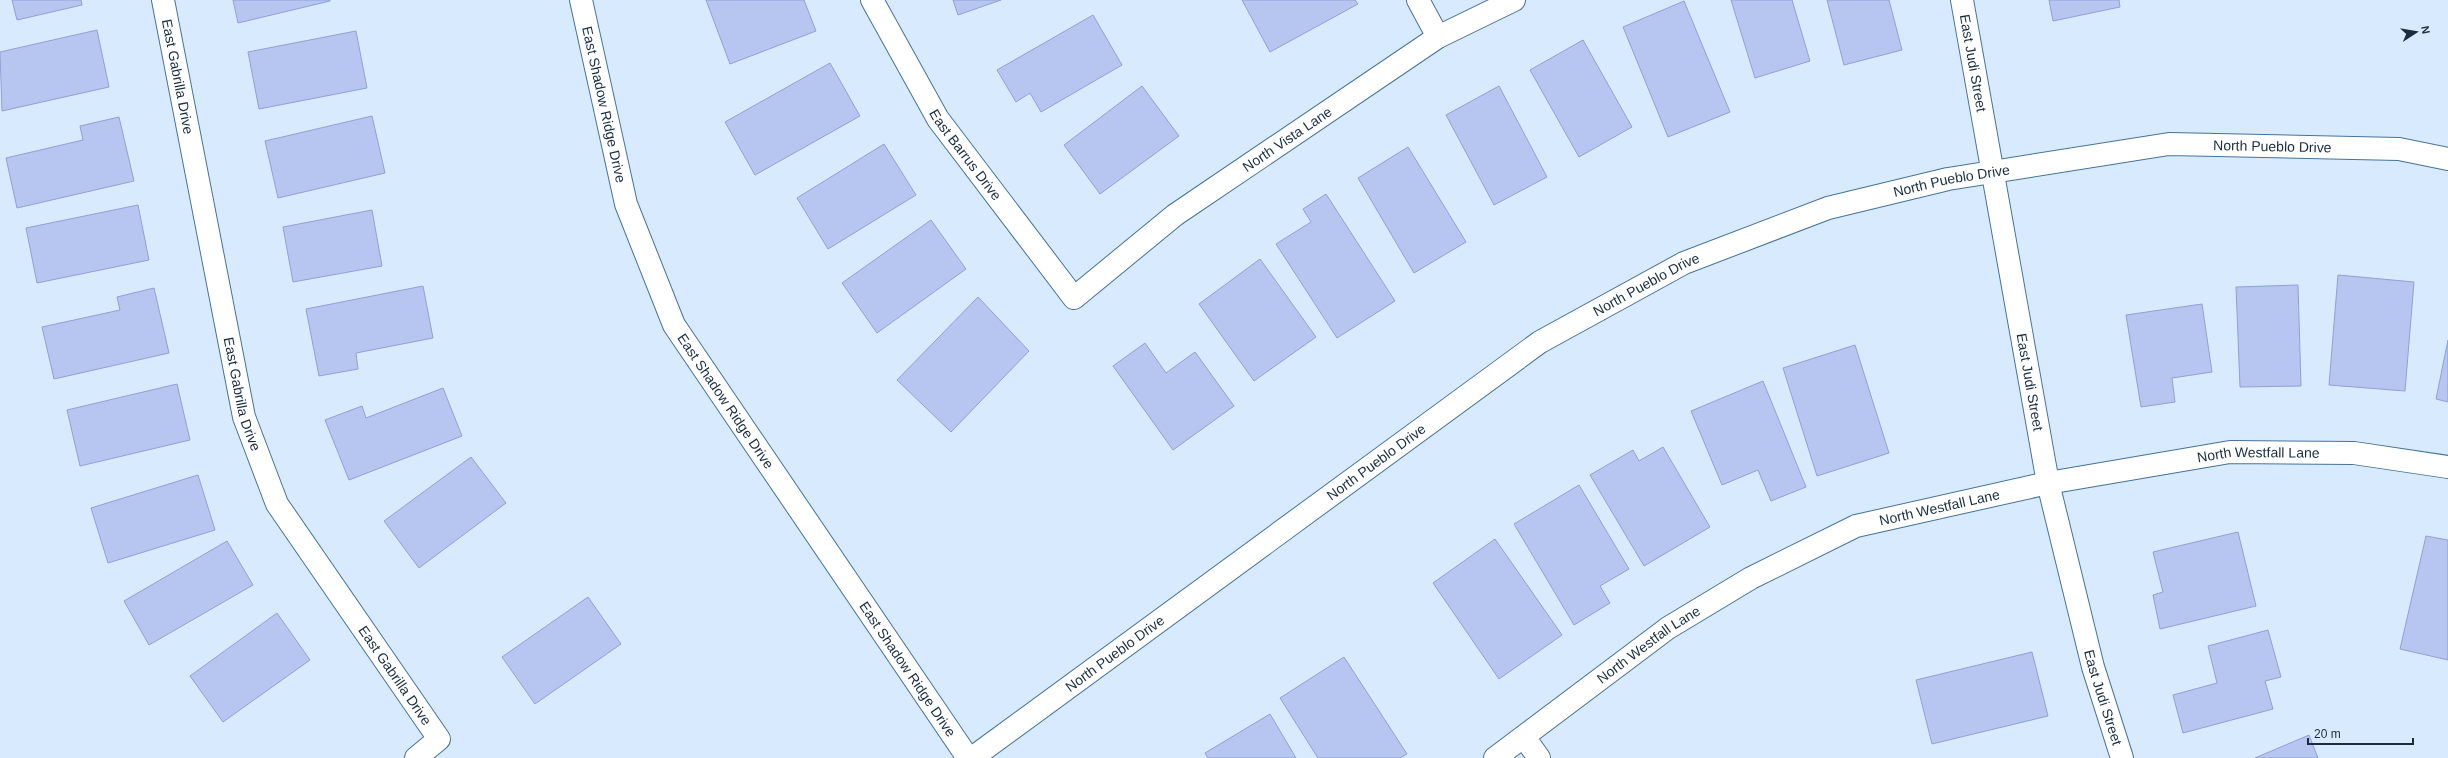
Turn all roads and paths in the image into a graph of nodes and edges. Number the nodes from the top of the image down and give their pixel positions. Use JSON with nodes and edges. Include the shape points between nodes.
{"nodes":[{"id":1,"x":163,"y":0,"type":"edge"},
{"id":2,"x":581,"y":0,"type":"edge"},
{"id":3,"x":872,"y":0,"type":"edge"},
{"id":4,"x":1418,"y":0,"type":"edge"},
{"id":5,"x":1514,"y":0,"type":"edge"},
{"id":6,"x":1962,"y":0,"type":"edge"},
{"id":7,"x":1438,"y":37,"type":"junction"},
{"id":8,"x":2448,"y":159,"type":"edge"},
{"id":9,"x":1994,"y":172,"type":"junction"},
{"id":10,"x":1074,"y":298,"type":"joint"},
{"id":11,"x":2448,"y":467,"type":"edge"},
{"id":12,"x":2048,"y":482,"type":"junction"},
{"id":13,"x":1524,"y":736,"type":"junction"},
{"id":14,"x":416,"y":758,"type":"edge"},
{"id":15,"x":968,"y":758,"type":"edge"},
{"id":16,"x":972,"y":758,"type":"edge"},
{"id":17,"x":1495,"y":758,"type":"edge"},
{"id":18,"x":1539,"y":758,"type":"edge"},
{"id":19,"x":2122,"y":758,"type":"edge"}],
"edges":[{"from":1,"to":14,"type":"street","name":"East Gabrilla Drive","via":[[244,417],[277,504],[439,740]]},
{"from":2,"to":15,"type":"street","name":"East Shadow Ridge Drive","via":[[626,204],[674,325]]},
{"from":3,"to":10,"type":"street","name":"East Barrus Drive","via":[[938,119]]},
{"from":4,"to":7,"type":"street"},
{"from":5,"to":7,"type":"street","name":"North Vista Lane"},
{"from":6,"to":9,"type":"street","name":"East Judi Street"},
{"from":7,"to":10,"type":"street","name":"North Vista Lane","via":[[1175,215]]},
{"from":8,"to":9,"type":"street","name":"North Pueblo Drive","via":[[2399,149],[2169,144]]},
{"from":9,"to":12,"type":"street","name":"East Judi Street"},
{"from":9,"to":16,"type":"street","name":"North Pueblo Drive","via":[[1948,179],[1828,208],[1684,263],[1540,342]]},
{"from":11,"to":12,"type":"street","name":"North Westfall Lane","via":[[2354,453],[2230,452]]},
{"from":12,"to":13,"type":"street","name":"North Westfall Lane","via":[[1856,526],[1751,578],[1668,628]]},
{"from":12,"to":19,"type":"street","name":"East Judi Street","via":[[2093,667]]},
{"from":13,"to":17,"type":"street","name":"North Westfall Lane"},
{"from":13,"to":18,"type":"street"}]}
